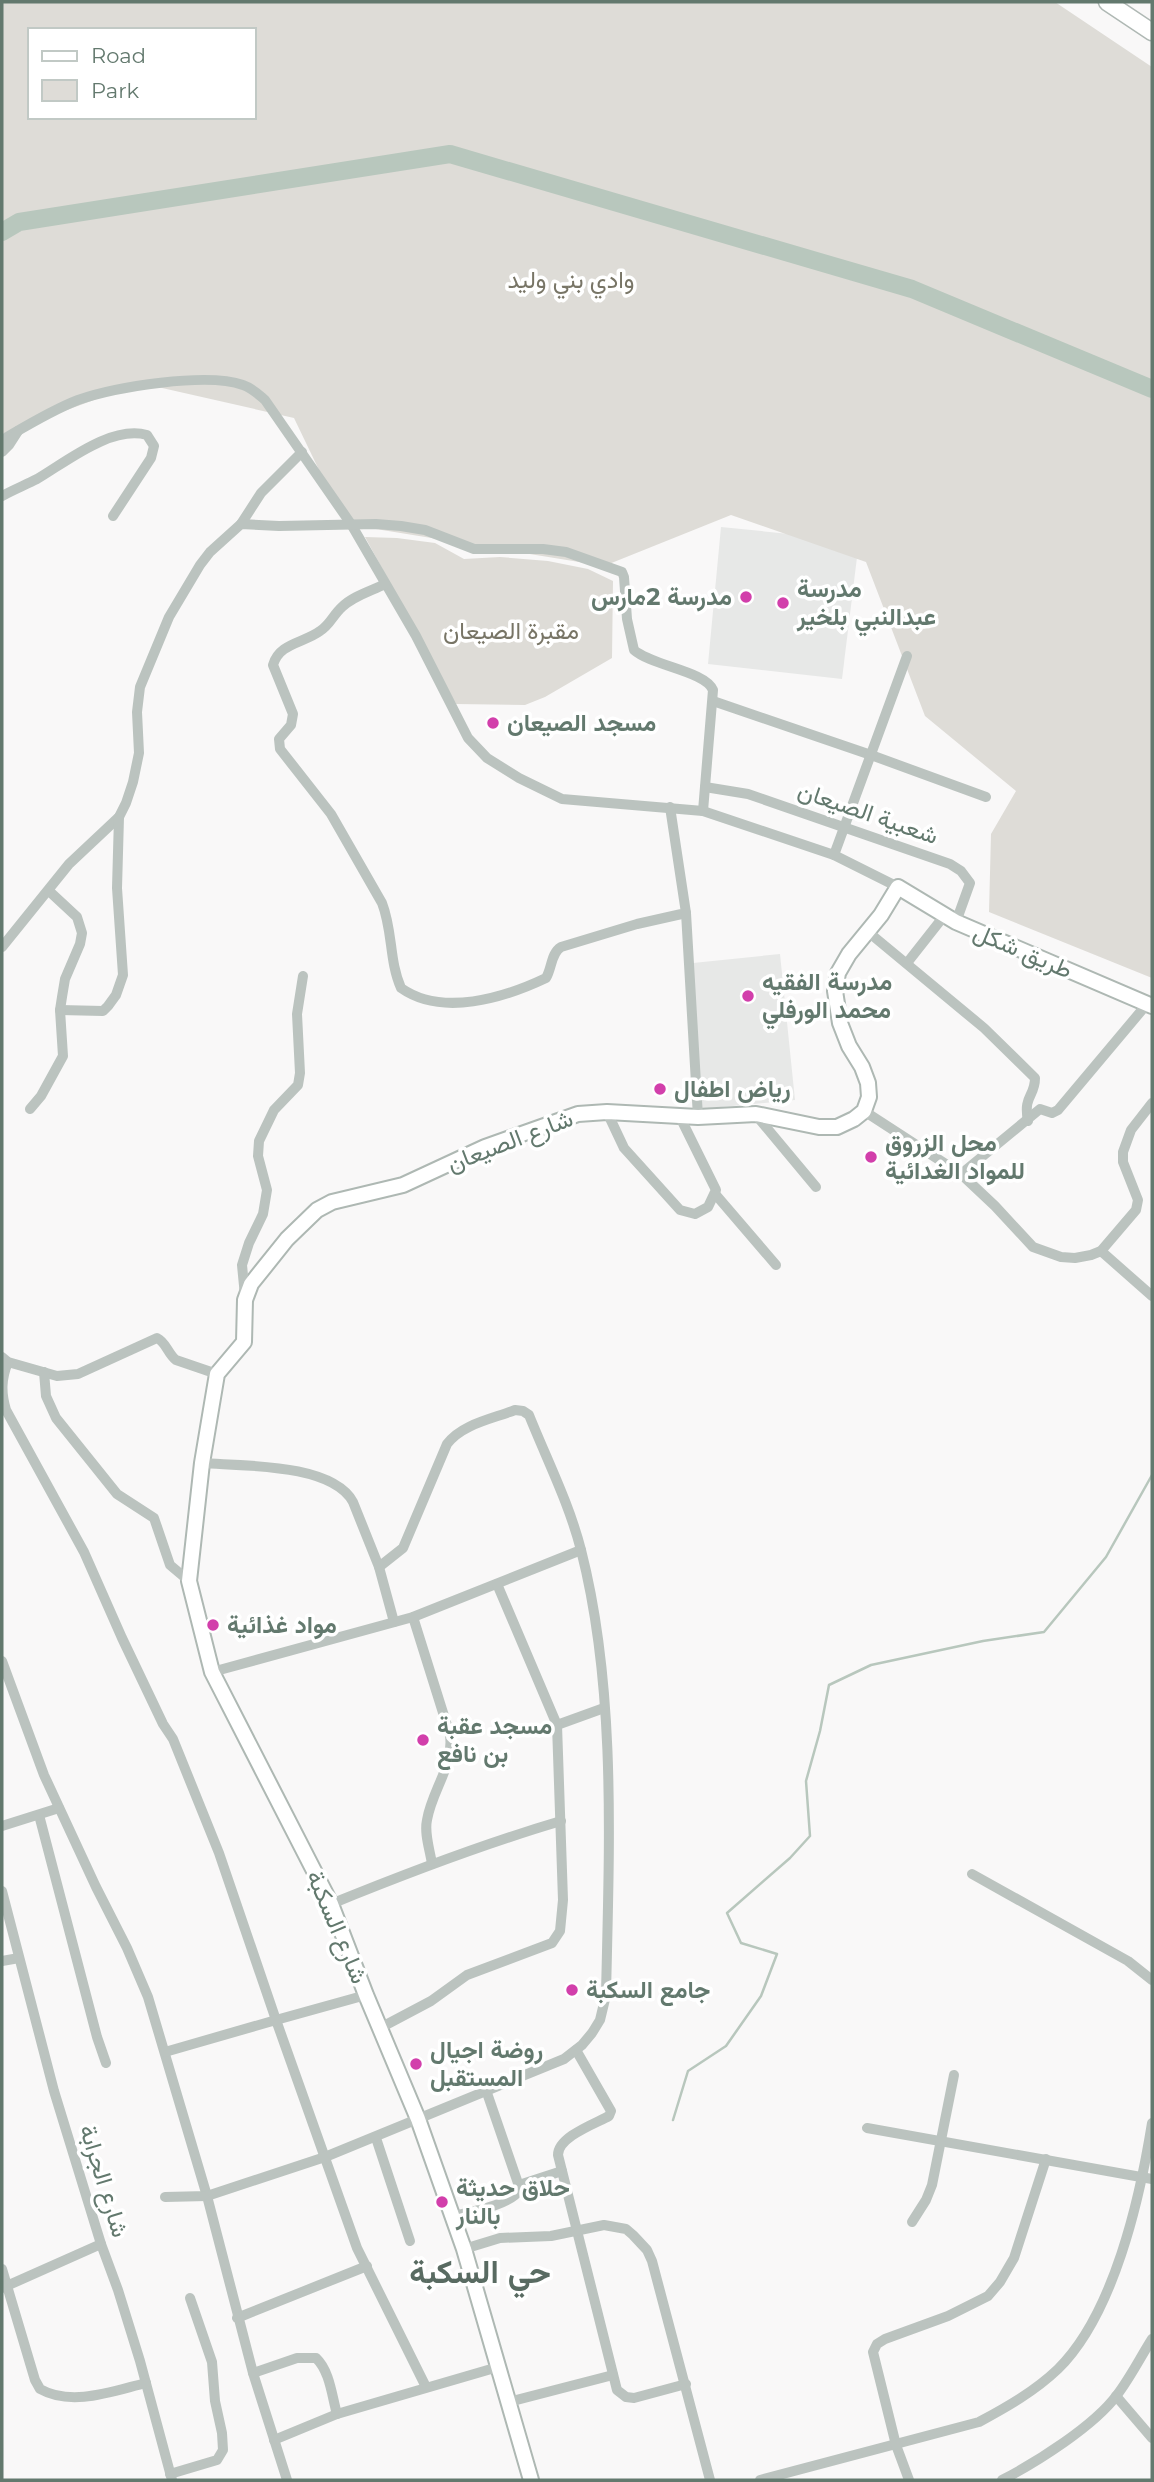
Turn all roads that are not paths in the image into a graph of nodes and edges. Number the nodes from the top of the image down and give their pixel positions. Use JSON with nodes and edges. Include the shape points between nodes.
{"nodes":[{"id":1,"x":1107,"y":2,"type":"edge"},
{"id":2,"x":1152,"y":32,"type":"edge"},
{"id":3,"x":18,"y":430,"type":"junction"},
{"id":4,"x":2,"y":440,"type":"edge"},
{"id":5,"x":2,"y":452,"type":"edge"},
{"id":6,"x":302,"y":452,"type":"junction"},
{"id":7,"x":2,"y":496,"type":"edge"},
{"id":8,"x":113,"y":516,"type":"dead end"},
{"id":9,"x":241,"y":524,"type":"junction"},
{"id":10,"x":351,"y":524,"type":"junction"},
{"id":11,"x":385,"y":584,"type":"junction"},
{"id":12,"x":907,"y":656,"type":"dead end"},
{"id":13,"x":713,"y":701,"type":"junction"},
{"id":14,"x":872,"y":755,"type":"junction"},
{"id":15,"x":705,"y":787,"type":"junction"},
{"id":16,"x":986,"y":797,"type":"dead end"},
{"id":17,"x":670,"y":807,"type":"junction"},
{"id":18,"x":703,"y":811,"type":"junction"},
{"id":19,"x":119,"y":817,"type":"junction"},
{"id":20,"x":844,"y":828,"type":"junction"},
{"id":21,"x":834,"y":855,"type":"junction"},
{"id":22,"x":898,"y":887,"type":"junction"},
{"id":23,"x":49,"y":891,"type":"junction"},
{"id":24,"x":686,"y":913,"type":"junction"},
{"id":25,"x":950,"y":919,"type":"junction"},
{"id":26,"x":867,"y":931,"type":"junction"},
{"id":27,"x":2,"y":947,"type":"edge"},
{"id":28,"x":907,"y":963,"type":"junction"},
{"id":29,"x":303,"y":976,"type":"dead end"},
{"id":30,"x":1150,"y":1005,"type":"edge"},
{"id":31,"x":60,"y":1010,"type":"junction"},
{"id":32,"x":1152,"y":1103,"type":"edge"},
{"id":33,"x":30,"y":1109,"type":"dead end"},
{"id":34,"x":864,"y":1111,"type":"junction"},
{"id":35,"x":607,"y":1112,"type":"junction"},
{"id":36,"x":756,"y":1114,"type":"junction"},
{"id":37,"x":680,"y":1117,"type":"junction"},
{"id":38,"x":698,"y":1117,"type":"junction"},
{"id":39,"x":1028,"y":1121,"type":"junction"},
{"id":40,"x":961,"y":1174,"type":"junction"},
{"id":41,"x":816,"y":1187,"type":"dead end"},
{"id":42,"x":716,"y":1195,"type":"junction"},
{"id":43,"x":1101,"y":1251,"type":"junction"},
{"id":44,"x":776,"y":1265,"type":"dead end"},
{"id":45,"x":1152,"y":1296,"type":"edge"},
{"id":46,"x":245,"y":1300,"type":"junction"},
{"id":47,"x":5,"y":1360,"type":"edge"},
{"id":48,"x":44,"y":1372,"type":"junction"},
{"id":49,"x":217,"y":1374,"type":"junction"},
{"id":50,"x":202,"y":1463,"type":"junction"},
{"id":51,"x":581,"y":1550,"type":"junction"},
{"id":52,"x":379,"y":1567,"type":"junction"},
{"id":53,"x":189,"y":1581,"type":"junction"},
{"id":54,"x":498,"y":1584,"type":"junction"},
{"id":55,"x":413,"y":1617,"type":"junction"},
{"id":56,"x":394,"y":1622,"type":"junction"},
{"id":57,"x":2,"y":1661,"type":"edge"},
{"id":58,"x":212,"y":1672,"type":"junction"},
{"id":59,"x":604,"y":1708,"type":"junction"},
{"id":60,"x":557,"y":1725,"type":"junction"},
{"id":61,"x":59,"y":1808,"type":"junction"},
{"id":62,"x":39,"y":1815,"type":"junction"},
{"id":63,"x":561,"y":1821,"type":"junction"},
{"id":64,"x":2,"y":1826,"type":"edge"},
{"id":65,"x":432,"y":1864,"type":"junction"},
{"id":66,"x":972,"y":1874,"type":"dead end"},
{"id":67,"x":2,"y":1896,"type":"edge"},
{"id":68,"x":331,"y":1903,"type":"junction"},
{"id":69,"x":19,"y":1958,"type":"junction"},
{"id":70,"x":2,"y":1961,"type":"edge"},
{"id":71,"x":1152,"y":1980,"type":"edge"},
{"id":72,"x":366,"y":1995,"type":"junction"},
{"id":73,"x":275,"y":2020,"type":"junction"},
{"id":74,"x":380,"y":2028,"type":"junction"},
{"id":75,"x":576,"y":2050,"type":"junction"},
{"id":76,"x":165,"y":2052,"type":"junction"},
{"id":77,"x":106,"y":2063,"type":"dead end"},
{"id":78,"x":954,"y":2075,"type":"dead end"},
{"id":79,"x":486,"y":2090,"type":"junction"},
{"id":80,"x":418,"y":2119,"type":"junction"},
{"id":81,"x":1152,"y":2123,"type":"edge"},
{"id":82,"x":867,"y":2128,"type":"dead end"},
{"id":83,"x":376,"y":2138,"type":"junction"},
{"id":84,"x":942,"y":2141,"type":"junction"},
{"id":85,"x":325,"y":2157,"type":"junction"},
{"id":86,"x":1046,"y":2159,"type":"junction"},
{"id":87,"x":562,"y":2171,"type":"junction"},
{"id":88,"x":1148,"y":2178,"type":"edge"},
{"id":89,"x":519,"y":2185,"type":"junction"},
{"id":90,"x":207,"y":2196,"type":"junction"},
{"id":91,"x":165,"y":2197,"type":"dead end"},
{"id":92,"x":453,"y":2216,"type":"junction"},
{"id":93,"x":912,"y":2222,"type":"dead end"},
{"id":94,"x":577,"y":2232,"type":"junction"},
{"id":95,"x":410,"y":2241,"type":"dead end"},
{"id":96,"x":101,"y":2244,"type":"junction"},
{"id":97,"x":464,"y":2249,"type":"junction"},
{"id":98,"x":367,"y":2266,"type":"junction"},
{"id":99,"x":2,"y":2269,"type":"edge"},
{"id":100,"x":5,"y":2287,"type":"edge"},
{"id":101,"x":190,"y":2298,"type":"dead end"},
{"id":102,"x":237,"y":2318,"type":"junction"},
{"id":103,"x":1152,"y":2339,"type":"edge"},
{"id":104,"x":499,"y":2367,"type":"junction"},
{"id":105,"x":253,"y":2373,"type":"junction"},
{"id":106,"x":613,"y":2375,"type":"junction"},
{"id":107,"x":146,"y":2383,"type":"junction"},
{"id":108,"x":686,"y":2384,"type":"junction"},
{"id":109,"x":426,"y":2387,"type":"junction"},
{"id":110,"x":1116,"y":2396,"type":"junction"},
{"id":111,"x":509,"y":2402,"type":"junction"},
{"id":112,"x":337,"y":2414,"type":"junction"},
{"id":113,"x":1152,"y":2438,"type":"edge"},
{"id":114,"x":274,"y":2440,"type":"junction"},
{"id":115,"x":896,"y":2445,"type":"junction"},
{"id":116,"x":171,"y":2477,"type":"edge"},
{"id":117,"x":287,"y":2480,"type":"edge"},
{"id":118,"x":531,"y":2480,"type":"edge"},
{"id":119,"x":710,"y":2480,"type":"edge"},
{"id":120,"x":760,"y":2480,"type":"edge"},
{"id":121,"x":909,"y":2480,"type":"edge"},
{"id":122,"x":1002,"y":2480,"type":"edge"}],
"edges":[{"from":1,"to":2,"type":"main road"},
{"from":3,"to":4,"type":"street"},
{"from":3,"to":5,"type":"street"},
{"from":3,"to":6,"type":"street","via":[[76,401],[113,389],[210,380],[253,389]]},
{"from":6,"to":9,"type":"street","via":[[261,493]]},
{"from":6,"to":10,"type":"street"},
{"from":7,"to":8,"type":"street","via":[[93,445],[120,435],[147,435],[154,446],[151,458]]},
{"from":9,"to":10,"type":"street"},
{"from":9,"to":19,"type":"street","via":[[210,552],[169,617],[140,687],[139,753]]},
{"from":10,"to":11,"type":"street"},
{"from":10,"to":13,"type":"street","via":[[425,530],[480,550],[566,552],[622,572],[634,650],[650,661],[706,680]]},
{"from":11,"to":17,"type":"street","via":[[468,738],[487,758],[562,799]]},
{"from":11,"to":24,"type":"street","via":[[343,605],[328,626],[286,647],[273,665],[293,714],[279,739],[279,750],[331,814],[382,903],[401,988],[438,1003],[490,998],[546,978],[561,947]]},
{"from":12,"to":14,"type":"street"},
{"from":13,"to":14,"type":"street"},
{"from":13,"to":15,"type":"street"},
{"from":14,"to":16,"type":"street"},
{"from":14,"to":20,"type":"street"},
{"from":15,"to":18,"type":"street"},
{"from":15,"to":20,"type":"street","name":"شعبية الصيعان","via":[[748,794]]},
{"from":17,"to":18,"type":"street"},
{"from":17,"to":24,"type":"street"},
{"from":18,"to":21,"type":"street"},
{"from":19,"to":23,"type":"street","via":[[69,864]]},
{"from":19,"to":31,"type":"street","via":[[117,888],[123,975],[116,995],[103,1011]]},
{"from":20,"to":21,"type":"street"},
{"from":20,"to":25,"type":"street","name":"شعبية الصيعان","via":[[957,867],[970,883]]},
{"from":21,"to":22,"type":"street"},
{"from":22,"to":25,"type":"main road","name":"طريق شكل"},
{"from":22,"to":26,"type":"main road"},
{"from":23,"to":27,"type":"street"},
{"from":23,"to":31,"type":"street","via":[[77,917],[82,933],[65,979]]},
{"from":24,"to":38,"type":"street"},
{"from":25,"to":28,"type":"street"},
{"from":25,"to":30,"type":"main road","name":"طريق شكل"},
{"from":26,"to":28,"type":"street"},
{"from":26,"to":34,"type":"main road","via":[[838,973],[835,991],[840,1023],[868,1083]]},
{"from":28,"to":39,"type":"street","via":[[1035,1078],[1025,1105]]},
{"from":29,"to":46,"type":"street","via":[[297,1014],[298,1085],[274,1110],[259,1141],[267,1190],[263,1214],[242,1265]]},
{"from":30,"to":39,"type":"street","via":[[1058,1110],[1040,1109]]},
{"from":31,"to":33,"type":"street","via":[[63,1056]]},
{"from":32,"to":43,"type":"street","via":[[1131,1130],[1123,1152],[1138,1200],[1136,1210]]},
{"from":34,"to":36,"type":"main road","name":"شارع الصيعان","via":[[837,1127]]},
{"from":34,"to":40,"type":"street"},
{"from":35,"to":37,"type":"main road","name":"شارع الصيعان"},
{"from":35,"to":42,"type":"street","via":[[624,1148],[680,1210],[702,1212]]},
{"from":35,"to":46,"type":"main road","name":"شارع الصيعان","via":[[578,1114],[485,1147],[403,1185],[331,1202],[287,1239],[251,1284]]},
{"from":36,"to":38,"type":"main road","name":"شارع الصيعان"},
{"from":36,"to":41,"type":"street"},
{"from":37,"to":38,"type":"main road","name":"شارع الصيعان"},
{"from":37,"to":42,"type":"street","via":[[715,1184]]},
{"from":39,"to":40,"type":"street"},
{"from":40,"to":43,"type":"street","via":[[1033,1247],[1075,1258]]},
{"from":42,"to":44,"type":"street"},
{"from":43,"to":45,"type":"street"},
{"from":46,"to":49,"type":"main road","name":"شارع الصيعان","via":[[244,1342]]},
{"from":47,"to":48,"type":"street"},
{"from":47,"to":73,"type":"street","via":[[6,1410],[84,1552],[173,1739],[219,1853]]},
{"from":48,"to":49,"type":"street","via":[[67,1377],[78,1374],[157,1338],[176,1360]]},
{"from":48,"to":53,"type":"street","via":[[46,1396],[56,1419],[117,1494],[154,1518],[170,1565]]},
{"from":49,"to":50,"type":"main road","name":"شارع السكبة"},
{"from":50,"to":52,"type":"street","via":[[306,1472],[337,1486],[353,1502]]},
{"from":50,"to":53,"type":"main road","name":"شارع السكبة"},
{"from":51,"to":52,"type":"street","via":[[530,1416],[515,1410],[453,1435],[403,1548]]},
{"from":51,"to":54,"type":"street"},
{"from":51,"to":59,"type":"street","via":[[598,1635]]},
{"from":52,"to":56,"type":"street"},
{"from":53,"to":58,"type":"main road","name":"شارع السكبة"},
{"from":54,"to":55,"type":"street"},
{"from":54,"to":60,"type":"street"},
{"from":55,"to":56,"type":"street"},
{"from":55,"to":65,"type":"street","via":[[452,1745],[427,1816]]},
{"from":56,"to":58,"type":"street"},
{"from":57,"to":61,"type":"street"},
{"from":58,"to":68,"type":"main road","name":"شارع السكبة"},
{"from":59,"to":60,"type":"street"},
{"from":59,"to":75,"type":"street","via":[[606,1995],[600,2020]]},
{"from":60,"to":63,"type":"street"},
{"from":61,"to":62,"type":"street"},
{"from":61,"to":76,"type":"street","via":[[137,1970]]},
{"from":62,"to":64,"type":"street"},
{"from":62,"to":77,"type":"street"},
{"from":63,"to":65,"type":"street"},
{"from":63,"to":74,"type":"street","via":[[563,1900],[557,1937],[530,1953],[467,1975]]},
{"from":65,"to":68,"type":"street"},
{"from":66,"to":71,"type":"street","via":[[1128,1961]]},
{"from":67,"to":69,"type":"street","name":"شارع الجرابة"},
{"from":68,"to":72,"type":"main road","name":"شارع السكبة"},
{"from":69,"to":70,"type":"street"},
{"from":69,"to":96,"type":"street","name":"شارع الجرابة"},
{"from":72,"to":73,"type":"street"},
{"from":72,"to":74,"type":"main road","name":"شارع السكبة"},
{"from":73,"to":76,"type":"street"},
{"from":73,"to":85,"type":"street"},
{"from":74,"to":80,"type":"main road","name":"شارع السكبة"},
{"from":75,"to":79,"type":"street"},
{"from":75,"to":87,"type":"street","via":[[611,2110],[609,2116],[559,2145]]},
{"from":76,"to":90,"type":"street"},
{"from":78,"to":84,"type":"street"},
{"from":79,"to":80,"type":"street"},
{"from":79,"to":89,"type":"street"},
{"from":80,"to":83,"type":"street"},
{"from":80,"to":92,"type":"main road","name":"شارع السكبة"},
{"from":81,"to":88,"type":"street"},
{"from":82,"to":84,"type":"street"},
{"from":83,"to":85,"type":"street"},
{"from":83,"to":95,"type":"street"},
{"from":84,"to":86,"type":"street"},
{"from":84,"to":93,"type":"street","via":[[932,2185]]},
{"from":85,"to":90,"type":"street"},
{"from":85,"to":98,"type":"street"},
{"from":86,"to":88,"type":"street"},
{"from":86,"to":115,"type":"street","via":[[1014,2258],[988,2296],[877,2344],[873,2352],[876,2368]]},
{"from":87,"to":89,"type":"street"},
{"from":87,"to":94,"type":"street"},
{"from":88,"to":115,"type":"street","via":[[1113,2276],[1073,2352],[1058,2369],[979,2422]]},
{"from":89,"to":92,"type":"street","via":[[514,2196],[497,2204]]},
{"from":90,"to":91,"type":"street"},
{"from":90,"to":102,"type":"street"},
{"from":92,"to":97,"type":"main road","name":"شارع السكبة"},
{"from":94,"to":97,"type":"street","via":[[500,2238]]},
{"from":94,"to":106,"type":"street"},
{"from":94,"to":108,"type":"street","via":[[604,2225],[626,2229],[646,2250]]},
{"from":96,"to":100,"type":"street"},
{"from":96,"to":107,"type":"street","name":"شارع الجرابة"},
{"from":97,"to":104,"type":"main road","name":"شارع السكبة"},
{"from":98,"to":102,"type":"street"},
{"from":98,"to":109,"type":"street"},
{"from":99,"to":100,"type":"street"},
{"from":100,"to":107,"type":"street","via":[[40,2389],[78,2397]]},
{"from":101,"to":116,"type":"street","via":[[212,2362],[223,2450],[218,2460]]},
{"from":102,"to":105,"type":"street"},
{"from":103,"to":110,"type":"street"},
{"from":104,"to":109,"type":"street"},
{"from":104,"to":111,"type":"main road","name":"شارع السكبة"},
{"from":105,"to":112,"type":"street","via":[[297,2358],[316,2358],[322,2364]]},
{"from":105,"to":114,"type":"street"},
{"from":106,"to":108,"type":"street","via":[[617,2390],[634,2398]]},
{"from":106,"to":111,"type":"street"},
{"from":107,"to":116,"type":"street","name":"شارع الجرابة"},
{"from":108,"to":119,"type":"street"},
{"from":109,"to":112,"type":"street"},
{"from":110,"to":113,"type":"street"},
{"from":110,"to":122,"type":"street","via":[[1075,2433]]},
{"from":111,"to":118,"type":"main road","name":"شارع السكبة"},
{"from":112,"to":114,"type":"street"},
{"from":114,"to":117,"type":"street"},
{"from":115,"to":120,"type":"street"},
{"from":115,"to":121,"type":"street"}]}
